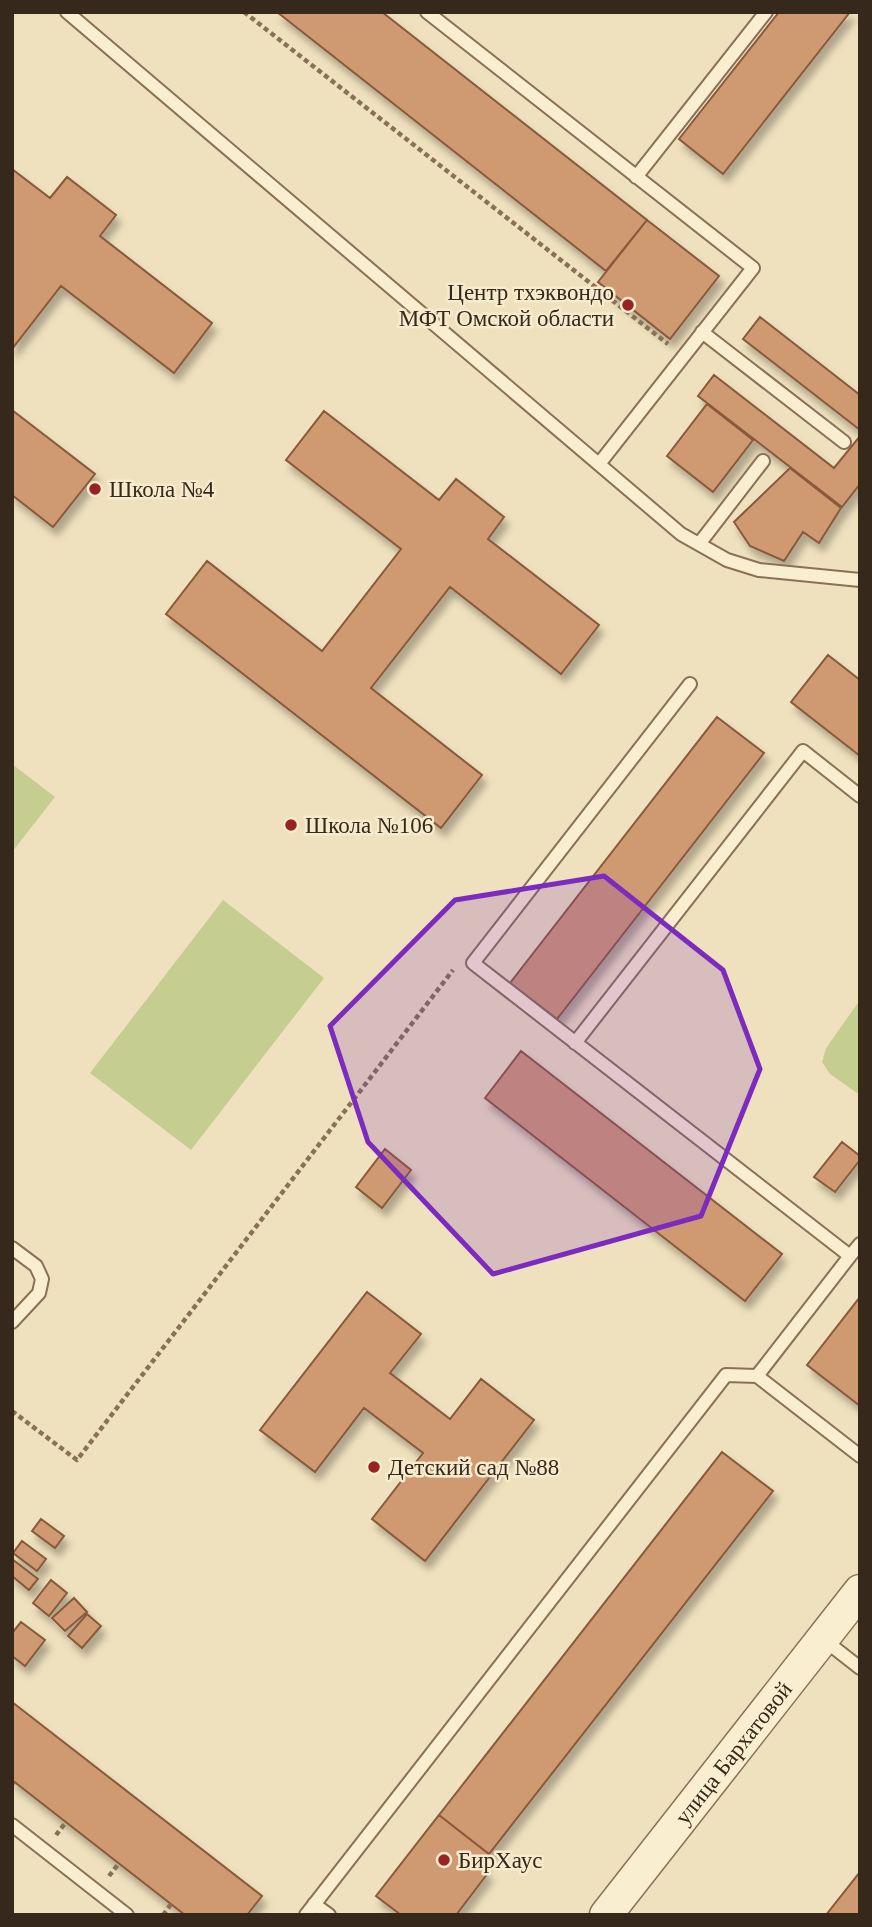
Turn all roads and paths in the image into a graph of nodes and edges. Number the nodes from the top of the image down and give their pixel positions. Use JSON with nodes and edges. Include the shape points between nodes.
{"nodes":[{"id":1,"x":67,"y":12,"type":"edge"},
{"id":2,"x":244,"y":12,"type":"edge"},
{"id":3,"x":427,"y":12,"type":"edge"},
{"id":4,"x":766,"y":12,"type":"edge"},
{"id":5,"x":636,"y":177,"type":"junction"},
{"id":6,"x":702,"y":332,"type":"junction"},
{"id":7,"x":684,"y":356,"type":"junction"},
{"id":8,"x":844,"y":442,"type":"dead end"},
{"id":9,"x":763,"y":461,"type":"dead end"},
{"id":10,"x":599,"y":464,"type":"junction"},
{"id":11,"x":699,"y":544,"type":"junction"},
{"id":12,"x":860,"y":580,"type":"edge"},
{"id":13,"x":690,"y":684,"type":"dead end"},
{"id":14,"x":860,"y":796,"type":"edge"},
{"id":15,"x":472,"y":963,"type":"junction"},
{"id":16,"x":575,"y":1043,"type":"junction"},
{"id":17,"x":860,"y":1244,"type":"edge"},
{"id":18,"x":12,"y":1248,"type":"edge"},
{"id":19,"x":850,"y":1256,"type":"junction"},
{"id":20,"x":12,"y":1322,"type":"edge"},
{"id":21,"x":757,"y":1376,"type":"junction"},
{"id":22,"x":12,"y":1411,"type":"edge"},
{"id":23,"x":860,"y":1456,"type":"edge"},
{"id":24,"x":860,"y":1591,"type":"edge"},
{"id":25,"x":822,"y":1639,"type":"junction"},
{"id":26,"x":860,"y":1668,"type":"edge"},
{"id":27,"x":66,"y":1822,"type":"dead end"},
{"id":28,"x":12,"y":1825,"type":"edge"},
{"id":29,"x":53,"y":1839,"type":"dead end"},
{"id":30,"x":119,"y":1863,"type":"dead end"},
{"id":31,"x":106,"y":1880,"type":"dead end"},
{"id":32,"x":171,"y":1904,"type":"dead end"},
{"id":33,"x":314,"y":1904,"type":"junction"},
{"id":34,"x":127,"y":1915,"type":"edge"},
{"id":35,"x":163,"y":1915,"type":"edge"},
{"id":36,"x":306,"y":1915,"type":"edge"},
{"id":37,"x":329,"y":1915,"type":"edge"},
{"id":38,"x":606,"y":1915,"type":"edge"}],
"edges":[{"from":1,"to":10,"type":"lane"},
{"from":2,"to":7,"type":"path"},
{"from":3,"to":5,"type":"lane"},
{"from":4,"to":5,"type":"lane"},
{"from":5,"to":6,"type":"lane","via":[[753,268]]},
{"from":6,"to":7,"type":"lane"},
{"from":6,"to":8,"type":"lane"},
{"from":7,"to":10,"type":"lane"},
{"from":9,"to":11,"type":"lane"},
{"from":10,"to":11,"type":"lane"},
{"from":11,"to":12,"type":"lane","via":[[727,560],[759,570]]},
{"from":13,"to":15,"type":"lane"},
{"from":14,"to":16,"type":"lane","via":[[803,751]]},
{"from":15,"to":16,"type":"lane"},
{"from":15,"to":22,"type":"path","via":[[463,956],[77,1460]]},
{"from":16,"to":19,"type":"lane"},
{"from":17,"to":19,"type":"lane"},
{"from":18,"to":20,"type":"lane","via":[[36,1266],[42,1279],[39,1293]]},
{"from":19,"to":21,"type":"lane"},
{"from":21,"to":23,"type":"lane"},
{"from":21,"to":33,"type":"lane","via":[[726,1375]]},
{"from":24,"to":25,"type":"street","name":"улица Бархатовой"},
{"from":25,"to":26,"type":"lane"},
{"from":25,"to":38,"type":"street","name":"улица Бархатовой"},
{"from":27,"to":29,"type":"path"},
{"from":28,"to":34,"type":"lane"},
{"from":30,"to":31,"type":"path"},
{"from":32,"to":35,"type":"path"},
{"from":33,"to":36,"type":"lane"},
{"from":33,"to":37,"type":"lane"}]}
